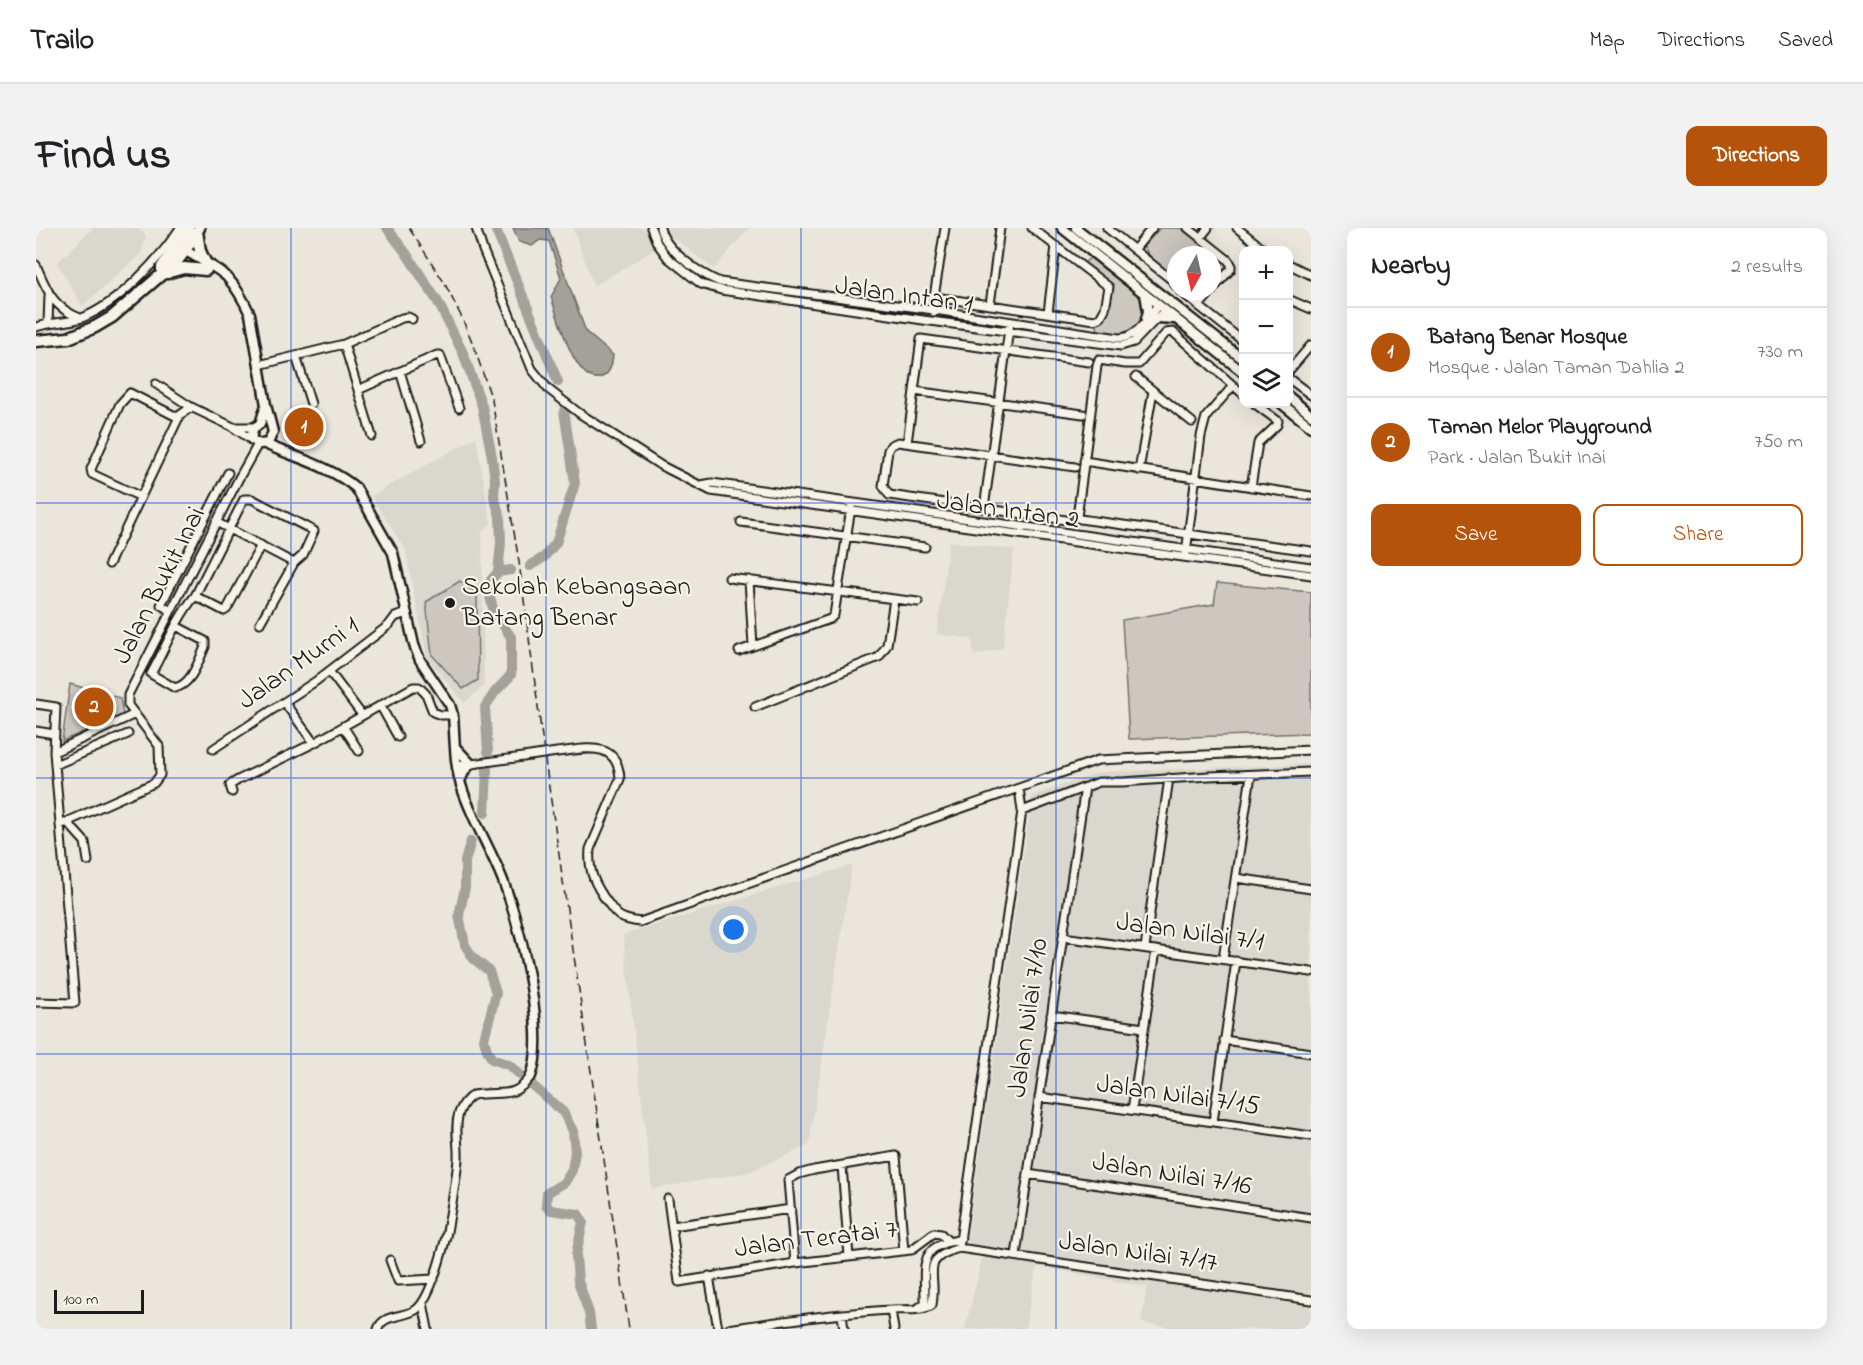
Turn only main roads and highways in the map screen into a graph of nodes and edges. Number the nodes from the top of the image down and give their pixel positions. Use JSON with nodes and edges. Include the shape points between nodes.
{"nodes":[{"id":1,"x":195,"y":229,"type":"edge"},
{"id":2,"x":165,"y":274,"type":"junction"},
{"id":3,"x":79,"y":334,"type":"junction"},
{"id":4,"x":36,"y":335,"type":"edge"},
{"id":5,"x":36,"y":341,"type":"edge"}],
"edges":[{"from":1,"to":2,"type":"main road"},
{"from":1,"to":2,"type":"main road","via":[[206,267]]},
{"from":2,"to":3,"type":"main road","via":[[112,317]]},
{"from":3,"to":4,"type":"main road"},
{"from":3,"to":5,"type":"main road"}]}
